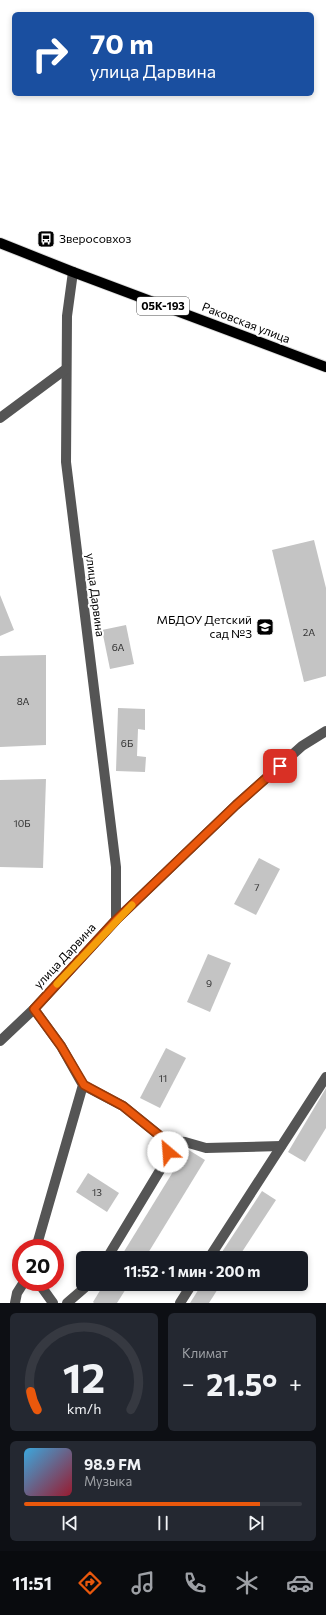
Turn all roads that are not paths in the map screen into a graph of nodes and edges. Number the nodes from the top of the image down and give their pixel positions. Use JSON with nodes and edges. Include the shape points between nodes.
{"nodes":[{"id":1,"x":0,"y":243,"type":"edge"},
{"id":2,"x":73,"y":272,"type":"junction"},
{"id":3,"x":326,"y":367,"type":"edge"},
{"id":4,"x":66,"y":369,"type":"junction"},
{"id":5,"x":0,"y":418,"type":"edge"},
{"id":6,"x":326,"y":732,"type":"edge"},
{"id":7,"x":116,"y":920,"type":"junction"},
{"id":8,"x":34,"y":1009,"type":"junction"},
{"id":9,"x":0,"y":1041,"type":"edge"},
{"id":10,"x":326,"y":1077,"type":"edge"},
{"id":11,"x":84,"y":1085,"type":"junction"},
{"id":12,"x":165,"y":1140,"type":"junction"},
{"id":13,"x":281,"y":1146,"type":"junction"},
{"id":14,"x":39,"y":1239,"type":"edge"},
{"id":15,"x":111,"y":1251,"type":"edge"},
{"id":16,"x":214,"y":1251,"type":"edge"},
{"id":17,"x":19,"y":1291,"type":"edge"},
{"id":18,"x":44,"y":1291,"type":"edge"},
{"id":19,"x":81,"y":1291,"type":"edge"},
{"id":20,"x":188,"y":1291,"type":"edge"},
{"id":21,"x":15,"y":1303,"type":"edge"},
{"id":22,"x":53,"y":1303,"type":"edge"},
{"id":23,"x":67,"y":1303,"type":"edge"},
{"id":24,"x":180,"y":1303,"type":"edge"}],
"edges":[{"from":1,"to":2,"type":"main road","name":"Раковская улица","number":"05К-193"},
{"from":2,"to":3,"type":"main road","name":"Раковская улица","number":"05К-193"},
{"from":2,"to":4,"type":"street","name":"улица Дарвина","via":[[67,316]]},
{"from":4,"to":5,"type":"street"},
{"from":4,"to":7,"type":"street","name":"улица Дарвина","via":[[66,462],[116,867]]},
{"from":6,"to":7,"type":"street","name":"улица Дарвина","via":[[302,746],[236,805]]},
{"from":7,"to":8,"type":"street","name":"улица Дарвина"},
{"from":8,"to":9,"type":"street","name":"улица Дарвина"},
{"from":8,"to":11,"type":"street","via":[[61,1046]]},
{"from":10,"to":13,"type":"street"},
{"from":11,"to":12,"type":"street","via":[[123,1106]]},
{"from":11,"to":14,"type":"street"},
{"from":12,"to":13,"type":"street","via":[[206,1148]]},
{"from":12,"to":15,"type":"street","via":[[168,1152],[165,1162]]},
{"from":13,"to":16,"type":"street"},
{"from":17,"to":21,"type":"street"},
{"from":18,"to":22,"type":"street"},
{"from":19,"to":23,"type":"street"},
{"from":20,"to":24,"type":"street"}]}
